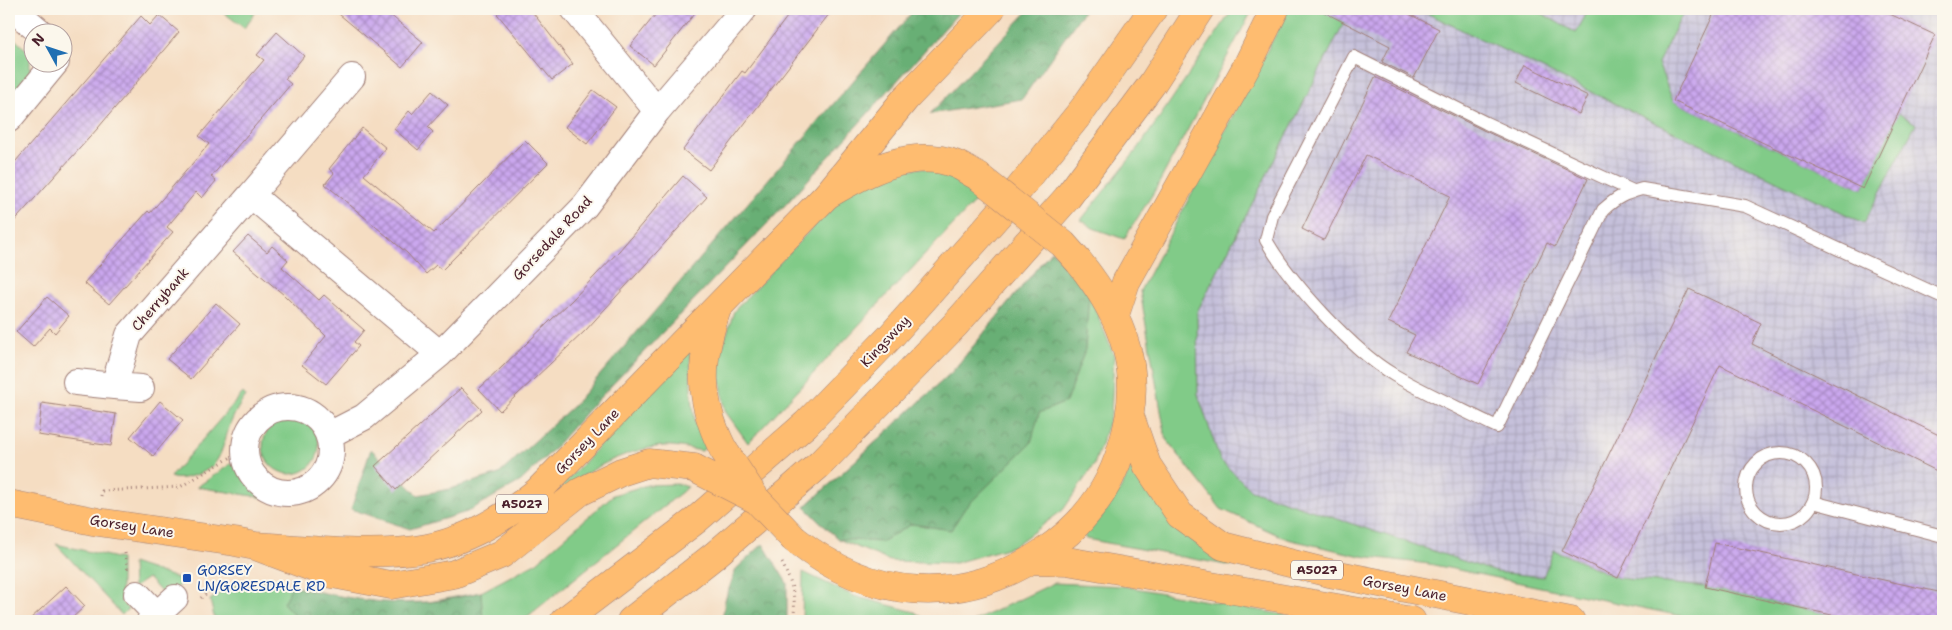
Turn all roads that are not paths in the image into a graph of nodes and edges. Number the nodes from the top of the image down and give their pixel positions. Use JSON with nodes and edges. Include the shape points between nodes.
{"nodes":[{"id":1,"x":13,"y":9,"type":"edge"},
{"id":2,"x":574,"y":9,"type":"edge"},
{"id":3,"x":744,"y":9,"type":"edge"},
{"id":4,"x":991,"y":9,"type":"edge"},
{"id":5,"x":1153,"y":9,"type":"edge"},
{"id":6,"x":1200,"y":9,"type":"edge"},
{"id":7,"x":1275,"y":9,"type":"edge"},
{"id":8,"x":28,"y":22,"type":"edge"},
{"id":9,"x":48,"y":72,"type":"edge"},
{"id":10,"x":352,"y":77,"type":"dead end"},
{"id":11,"x":657,"y":112,"type":"junction"},
{"id":12,"x":9,"y":119,"type":"edge"},
{"id":13,"x":1633,"y":191,"type":"junction"},
{"id":14,"x":827,"y":194,"type":"junction"},
{"id":15,"x":251,"y":195,"type":"junction"},
{"id":16,"x":1943,"y":297,"type":"edge"},
{"id":17,"x":718,"y":306,"type":"junction"},
{"id":18,"x":1115,"y":315,"type":"junction"},
{"id":19,"x":440,"y":354,"type":"junction"},
{"id":20,"x":76,"y":382,"type":"dead end"},
{"id":21,"x":114,"y":386,"type":"junction"},
{"id":22,"x":141,"y":388,"type":"dead end"},
{"id":23,"x":1131,"y":419,"type":"junction"},
{"id":24,"x":329,"y":435,"type":"dead end"},
{"id":25,"x":756,"y":500,"type":"junction"},
{"id":26,"x":1813,"y":502,"type":"junction"},
{"id":27,"x":9,"y":504,"type":"edge"},
{"id":28,"x":1943,"y":536,"type":"edge"},
{"id":29,"x":255,"y":546,"type":"junction"},
{"id":30,"x":1032,"y":560,"type":"junction"},
{"id":31,"x":137,"y":594,"type":"dead end"},
{"id":32,"x":161,"y":611,"type":"edge"},
{"id":33,"x":564,"y":621,"type":"edge"},
{"id":34,"x":631,"y":621,"type":"edge"},
{"id":35,"x":1412,"y":621,"type":"edge"},
{"id":36,"x":1571,"y":621,"type":"edge"}],
"edges":[{"from":1,"to":8,"type":"street"},
{"from":2,"to":11,"type":"street"},
{"from":3,"to":11,"type":"street","name":"Gorsedale Road"},
{"from":4,"to":14,"type":"main road","via":[[906,98]]},
{"from":5,"to":33,"type":"main road","name":"Kingsway","via":[[1084,108],[998,216],[891,336],[806,424],[696,520]]},
{"from":6,"to":34,"type":"main road","via":[[1152,84],[1067,198],[955,325],[820,464]]},
{"from":7,"to":18,"type":"main road","via":[[1248,64],[1126,282]]},
{"from":9,"to":12,"type":"street"},
{"from":10,"to":15,"type":"street","name":"Cherrybank"},
{"from":11,"to":19,"type":"street","name":"Gorsedale Road","via":[[585,206]]},
{"from":13,"to":13,"type":"lane","via":[[1620,195],[1603,210],[1497,427],[1393,375],[1362,351],[1319,308],[1266,240],[1272,216],[1354,58]]},
{"from":13,"to":16,"type":"lane","via":[[1642,188],[1745,206]]},
{"from":14,"to":17,"type":"main road","name":"Gorsey Lane"},
{"from":14,"to":18,"type":"main road","bridge":true,"via":[[864,173],[894,163],[925,159],[953,164],[979,177],[1063,244],[1099,286]]},
{"from":15,"to":19,"type":"street"},
{"from":15,"to":21,"type":"street","name":"Cherrybank","via":[[129,335]]},
{"from":17,"to":25,"type":"main road","bridge":true,"via":[[707,338],[703,379],[705,403],[711,427],[723,450]]},
{"from":17,"to":29,"type":"main road","name":"Gorsey Lane","number":"A5027","via":[[538,491],[516,509],[486,526],[456,540],[427,548],[392,551]]},
{"from":18,"to":23,"type":"main road","via":[[1127,349],[1132,388]]},
{"from":19,"to":24,"type":"street","name":"Gorsedale Road","via":[[364,417]]},
{"from":20,"to":21,"type":"street"},
{"from":21,"to":22,"type":"street"},
{"from":23,"to":30,"type":"main road","via":[[1104,491],[1085,517],[1061,540]]},
{"from":23,"to":36,"type":"main road","name":"Gorsey Lane","number":"A5027","via":[[1146,465],[1180,515],[1222,546],[1329,573]]},
{"from":25,"to":29,"type":"main road","name":"Gorsey Lane","number":"A5027","bridge":true,"via":[[694,468],[649,463],[621,472],[580,492],[502,554],[454,574],[392,585],[327,574]]},
{"from":25,"to":30,"type":"main road","bridge":true,"via":[[787,549],[813,554],[864,579],[901,588],[934,590],[971,586]]},
{"from":26,"to":26,"type":"lane","via":[[1814,476],[1800,459],[1784,454],[1768,455],[1751,469],[1746,481],[1749,504],[1766,521],[1778,524],[1791,522],[1802,517]]},
{"from":26,"to":28,"type":"lane"},
{"from":27,"to":29,"type":"main road","name":"Gorsey Lane","number":"A5027","via":[[98,522]]},
{"from":30,"to":35,"type":"main road","number":"A5027","via":[[1066,561]]},
{"from":31,"to":32,"type":"street"}]}
